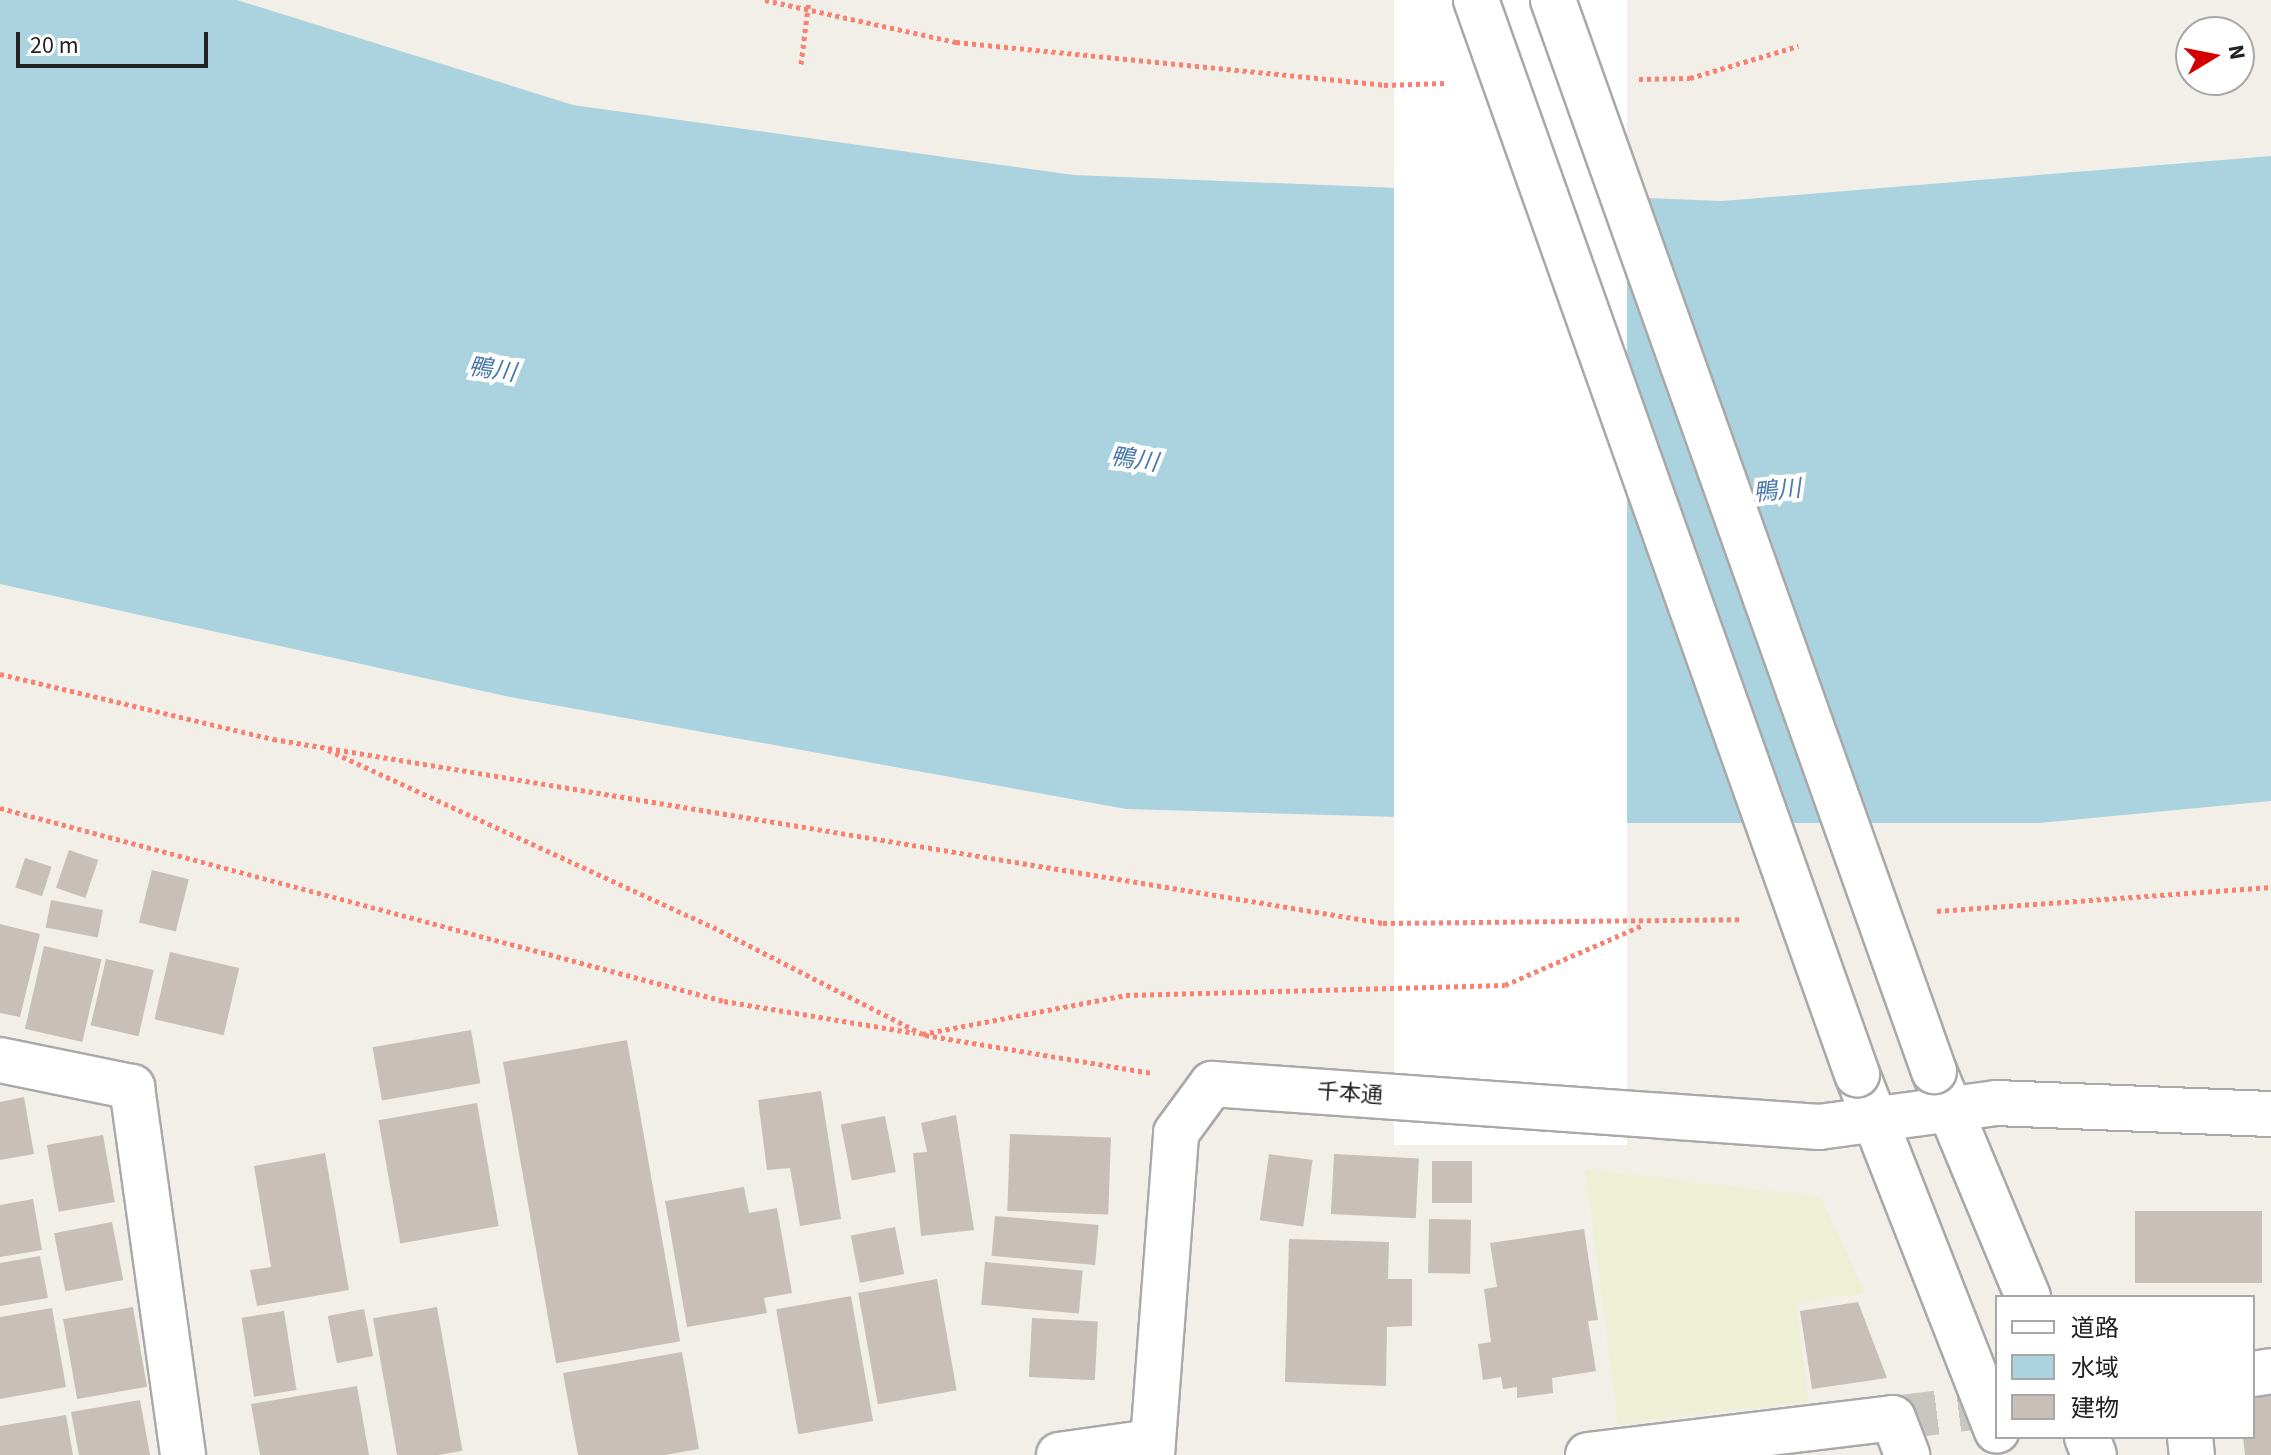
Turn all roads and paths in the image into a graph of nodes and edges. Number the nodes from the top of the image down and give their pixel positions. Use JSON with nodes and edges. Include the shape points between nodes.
{"nodes":[{"id":1,"x":765,"y":0,"type":"edge"},
{"id":2,"x":809,"y":0,"type":"edge"},
{"id":3,"x":1476,"y":0,"type":"edge"},
{"id":4,"x":1553,"y":0,"type":"edge"},
{"id":5,"x":808,"y":9,"type":"junction"},
{"id":6,"x":1798,"y":46,"type":"dead end"},
{"id":7,"x":801,"y":64,"type":"dead end"},
{"id":8,"x":1629,"y":79,"type":"dead end"},
{"id":9,"x":1461,"y":83,"type":"dead end"},
{"id":10,"x":0,"y":674,"type":"edge"},
{"id":11,"x":321,"y":747,"type":"junction"},
{"id":12,"x":0,"y":808,"type":"edge"},
{"id":13,"x":2271,"y":887,"type":"edge"},
{"id":14,"x":1932,"y":911,"type":"dead end"},
{"id":15,"x":1757,"y":919,"type":"dead end"},
{"id":16,"x":1646,"y":924,"type":"junction"},
{"id":17,"x":922,"y":1034,"type":"junction"},
{"id":18,"x":0,"y":1060,"type":"edge"},
{"id":19,"x":1212,"y":1084,"type":"junction"},
{"id":20,"x":1942,"y":1089,"type":"junction"},
{"id":21,"x":2271,"y":1114,"type":"edge"},
{"id":22,"x":1871,"y":1120,"type":"junction"},
{"id":23,"x":2027,"y":1295,"type":"edge"},
{"id":24,"x":1995,"y":1426,"type":"edge"},
{"id":25,"x":1900,"y":1437,"type":"tunnel mouth"},
{"id":26,"x":1151,"y":1448,"type":"edge"},
{"id":27,"x":183,"y":1455,"type":"edge"},
{"id":28,"x":1059,"y":1455,"type":"edge"},
{"id":29,"x":1588,"y":1455,"type":"edge"}],
"edges":[{"from":1,"to":5,"type":"path"},
{"from":2,"to":5,"type":"path"},
{"from":3,"to":22,"type":"street","bridge":true},
{"from":4,"to":20,"type":"street","bridge":true},
{"from":5,"to":7,"type":"path"},
{"from":5,"to":9,"type":"path","via":[[956,42],[1384,85]]},
{"from":6,"to":8,"type":"path","via":[[1690,78]]},
{"from":10,"to":11,"type":"path"},
{"from":11,"to":16,"type":"path","via":[[1383,923]]},
{"from":11,"to":17,"type":"path","via":[[713,927]]},
{"from":12,"to":17,"type":"path","via":[[724,1001]]},
{"from":13,"to":14,"type":"path"},
{"from":15,"to":16,"type":"path"},
{"from":16,"to":17,"type":"path","via":[[1505,985],[1126,995]]},
{"from":17,"to":19,"type":"path"},
{"from":18,"to":27,"type":"street","via":[[132,1087]]},
{"from":19,"to":22,"type":"street","name":"千本通","via":[[1819,1127]]},
{"from":19,"to":26,"type":"street","via":[[1176,1133]]},
{"from":20,"to":21,"type":"street","name":"千本通","via":[[1996,1103]]},
{"from":20,"to":22,"type":"street","name":"千本通"},
{"from":20,"to":23,"type":"street"},
{"from":22,"to":24,"type":"street"},
{"from":25,"to":29,"type":"street"},
{"from":26,"to":28,"type":"street"}]}
